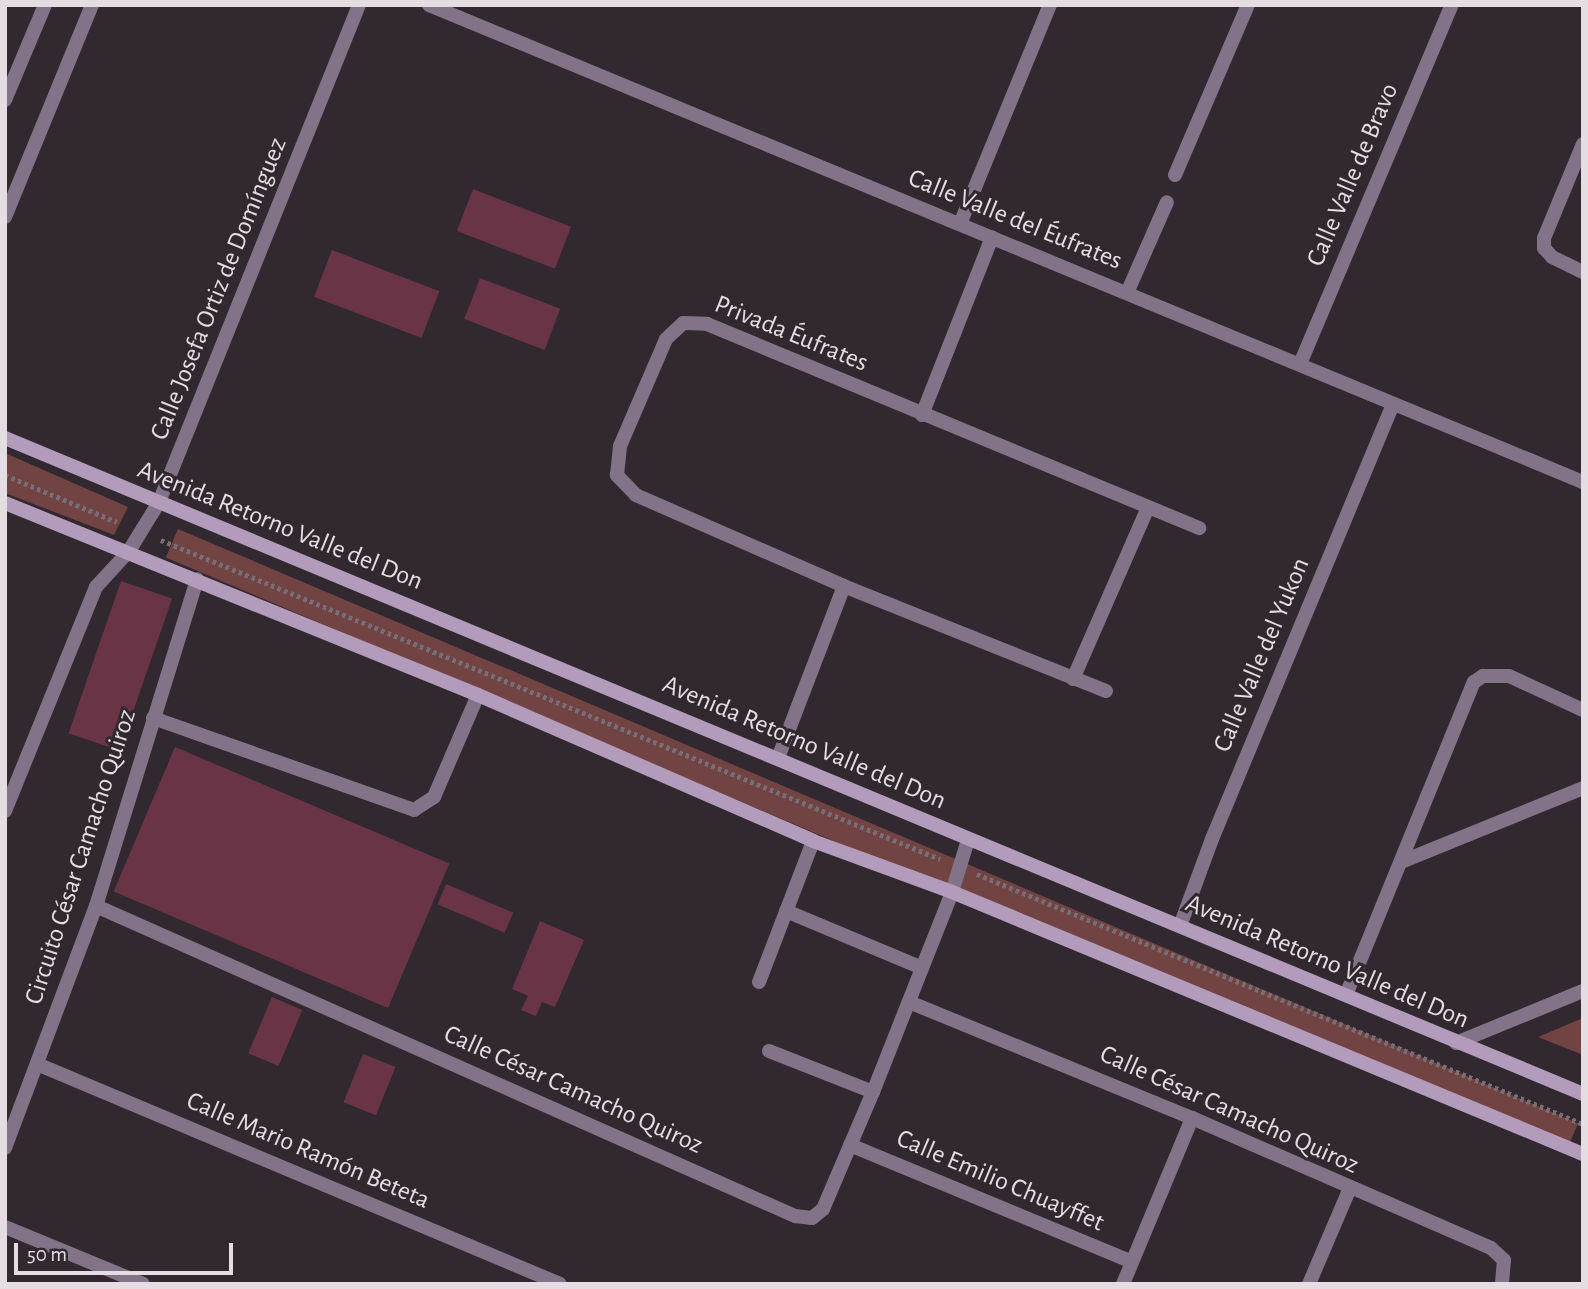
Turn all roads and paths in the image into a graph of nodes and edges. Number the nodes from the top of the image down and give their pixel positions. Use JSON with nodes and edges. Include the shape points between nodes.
{"nodes":[{"id":1,"x":45,"y":5,"type":"edge"},
{"id":2,"x":92,"y":5,"type":"edge"},
{"id":3,"x":359,"y":5,"type":"edge"},
{"id":4,"x":429,"y":5,"type":"edge"},
{"id":5,"x":1050,"y":5,"type":"edge"},
{"id":6,"x":1248,"y":5,"type":"edge"},
{"id":7,"x":1452,"y":5,"type":"edge"},
{"id":8,"x":5,"y":100,"type":"edge"},
{"id":9,"x":1583,"y":144,"type":"edge"},
{"id":10,"x":1175,"y":175,"type":"dead end"},
{"id":11,"x":1167,"y":202,"type":"dead end"},
{"id":12,"x":5,"y":217,"type":"edge"},
{"id":13,"x":960,"y":224,"type":"junction"},
{"id":14,"x":992,"y":237,"type":"junction"},
{"id":15,"x":1583,"y":272,"type":"edge"},
{"id":16,"x":1128,"y":293,"type":"junction"},
{"id":17,"x":1300,"y":364,"type":"junction"},
{"id":18,"x":1393,"y":405,"type":"junction"},
{"id":19,"x":922,"y":415,"type":"junction"},
{"id":20,"x":5,"y":438,"type":"edge"},
{"id":21,"x":5,"y":475,"type":"edge"},
{"id":22,"x":1583,"y":482,"type":"edge"},
{"id":23,"x":159,"y":502,"type":"junction"},
{"id":24,"x":5,"y":503,"type":"edge"},
{"id":25,"x":1147,"y":510,"type":"junction"},
{"id":26,"x":1199,"y":528,"type":"dead end"},
{"id":27,"x":141,"y":532,"type":"junction"},
{"id":28,"x":129,"y":551,"type":"junction"},
{"id":29,"x":197,"y":579,"type":"junction"},
{"id":30,"x":844,"y":586,"type":"junction"},
{"id":31,"x":1073,"y":679,"type":"junction"},
{"id":32,"x":1106,"y":691,"type":"dead end"},
{"id":33,"x":478,"y":695,"type":"junction"},
{"id":34,"x":1583,"y":710,"type":"edge"},
{"id":35,"x":153,"y":719,"type":"junction"},
{"id":36,"x":778,"y":758,"type":"junction"},
{"id":37,"x":1583,"y":788,"type":"edge"},
{"id":38,"x":5,"y":811,"type":"edge"},
{"id":39,"x":968,"y":840,"type":"junction"},
{"id":40,"x":813,"y":841,"type":"junction"},
{"id":41,"x":1401,"y":862,"type":"junction"},
{"id":42,"x":960,"y":867,"type":"junction"},
{"id":43,"x":952,"y":892,"type":"junction"},
{"id":44,"x":96,"y":906,"type":"junction"},
{"id":45,"x":786,"y":911,"type":"junction"},
{"id":46,"x":1180,"y":926,"type":"junction"},
{"id":47,"x":922,"y":968,"type":"junction"},
{"id":48,"x":759,"y":982,"type":"dead end"},
{"id":49,"x":1583,"y":991,"type":"edge"},
{"id":50,"x":1346,"y":995,"type":"junction"},
{"id":51,"x":909,"y":1002,"type":"junction"},
{"id":52,"x":1456,"y":1043,"type":"junction"},
{"id":53,"x":769,"y":1052,"type":"dead end"},
{"id":54,"x":37,"y":1064,"type":"junction"},
{"id":55,"x":873,"y":1091,"type":"junction"},
{"id":56,"x":1583,"y":1094,"type":"edge"},
{"id":57,"x":1192,"y":1118,"type":"junction"},
{"id":58,"x":1583,"y":1124,"type":"edge"},
{"id":59,"x":850,"y":1145,"type":"junction"},
{"id":60,"x":5,"y":1148,"type":"edge"},
{"id":61,"x":1583,"y":1154,"type":"edge"},
{"id":62,"x":1349,"y":1189,"type":"junction"},
{"id":63,"x":5,"y":1227,"type":"edge"},
{"id":64,"x":1132,"y":1262,"type":"junction"},
{"id":65,"x":143,"y":1284,"type":"edge"},
{"id":66,"x":560,"y":1284,"type":"edge"},
{"id":67,"x":1123,"y":1284,"type":"edge"},
{"id":68,"x":1309,"y":1284,"type":"edge"},
{"id":69,"x":1502,"y":1284,"type":"edge"}],
"edges":[{"from":1,"to":8,"type":"street"},
{"from":2,"to":12,"type":"street"},
{"from":3,"to":23,"type":"street","name":"Calle Josefa Ortiz de Domínguez"},
{"from":4,"to":13,"type":"street","name":"Calle Valle del Éufrates"},
{"from":5,"to":13,"type":"street"},
{"from":6,"to":10,"type":"street"},
{"from":7,"to":17,"type":"street","name":"Calle Valle de Bravo"},
{"from":9,"to":15,"type":"street","via":[[1544,238],[1544,248],[1552,257]]},
{"from":11,"to":16,"type":"street"},
{"from":13,"to":14,"type":"street","name":"Calle Valle del Éufrates"},
{"from":14,"to":16,"type":"street","name":"Calle Valle del Éufrates"},
{"from":14,"to":19,"type":"street"},
{"from":16,"to":17,"type":"street","name":"Calle Valle del Éufrates"},
{"from":17,"to":18,"type":"street","name":"Calle Valle del Éufrates"},
{"from":18,"to":22,"type":"street","name":"Calle Valle del Éufrates"},
{"from":18,"to":46,"type":"street","name":"Calle Valle del Yukon"},
{"from":19,"to":25,"type":"street","name":"Privada Éufrates"},
{"from":19,"to":30,"type":"street","name":"Privada Éufrates","via":[[707,324],[683,323],[666,339],[620,446],[617,475],[636,495]]},
{"from":20,"to":23,"type":"street","name":"Avenida Retorno Valle del Don"},
{"from":21,"to":27,"type":"path"},
{"from":23,"to":27,"type":"street","name":"Calle Josefa Ortiz de Domínguez"},
{"from":23,"to":36,"type":"street","name":"Avenida Retorno Valle del Don"},
{"from":24,"to":28,"type":"street"},
{"from":25,"to":26,"type":"street","name":"Privada Éufrates"},
{"from":25,"to":31,"type":"street"},
{"from":27,"to":28,"type":"street","name":"Calle Josefa Ortiz de Domínguez"},
{"from":27,"to":42,"type":"path","via":[[297,592]]},
{"from":28,"to":29,"type":"street"},
{"from":28,"to":38,"type":"street","name":"Calle Josefa Ortiz de Domínguez","via":[[96,587]]},
{"from":29,"to":33,"type":"street"},
{"from":29,"to":35,"type":"street","name":"Circuito César Camacho Quiroz"},
{"from":30,"to":31,"type":"street","name":"Privada Éufrates"},
{"from":30,"to":36,"type":"street"},
{"from":31,"to":32,"type":"street","name":"Privada Éufrates"},
{"from":33,"to":35,"type":"street","via":[[434,797],[414,810]]},
{"from":33,"to":40,"type":"street"},
{"from":34,"to":41,"type":"street","via":[[1509,676],[1474,682]]},
{"from":35,"to":44,"type":"street","name":"Circuito César Camacho Quiroz"},
{"from":36,"to":39,"type":"street","name":"Avenida Retorno Valle del Don"},
{"from":37,"to":41,"type":"street"},
{"from":39,"to":42,"type":"street","name":"Calle César Camacho Quiroz"},
{"from":39,"to":46,"type":"street","name":"Avenida Retorno Valle del Don"},
{"from":40,"to":43,"type":"street"},
{"from":40,"to":45,"type":"street"},
{"from":41,"to":50,"type":"street"},
{"from":42,"to":43,"type":"street","name":"Calle César Camacho Quiroz"},
{"from":42,"to":58,"type":"path"},
{"from":43,"to":47,"type":"street","name":"Calle César Camacho Quiroz"},
{"from":43,"to":61,"type":"street"},
{"from":44,"to":54,"type":"street","name":"Circuito César Camacho Quiroz"},
{"from":44,"to":59,"type":"street","name":"Calle César Camacho Quiroz","via":[[795,1216],[818,1215]]},
{"from":45,"to":47,"type":"street"},
{"from":45,"to":48,"type":"street"},
{"from":46,"to":50,"type":"street","name":"Avenida Retorno Valle del Don"},
{"from":47,"to":51,"type":"street","name":"Calle César Camacho Quiroz"},
{"from":49,"to":52,"type":"street"},
{"from":50,"to":52,"type":"street","name":"Avenida Retorno Valle del Don"},
{"from":51,"to":55,"type":"street","name":"Calle César Camacho Quiroz"},
{"from":51,"to":57,"type":"street","name":"Calle César Camacho Quiroz"},
{"from":52,"to":56,"type":"street","name":"Avenida Retorno Valle del Don"},
{"from":53,"to":55,"type":"street"},
{"from":54,"to":60,"type":"street","name":"Circuito César Camacho Quiroz"},
{"from":54,"to":66,"type":"street","name":"Calle Mario Ramón Beteta"},
{"from":55,"to":59,"type":"street","name":"Calle César Camacho Quiroz"},
{"from":57,"to":62,"type":"street","name":"Calle César Camacho Quiroz"},
{"from":57,"to":64,"type":"street"},
{"from":59,"to":64,"type":"street","name":"Calle Emilio Chuayffet"},
{"from":62,"to":68,"type":"street"},
{"from":62,"to":69,"type":"street","name":"Calle César Camacho Quiroz","via":[[1499,1253],[1506,1269]]},
{"from":63,"to":65,"type":"street"},
{"from":64,"to":67,"type":"street"}]}
